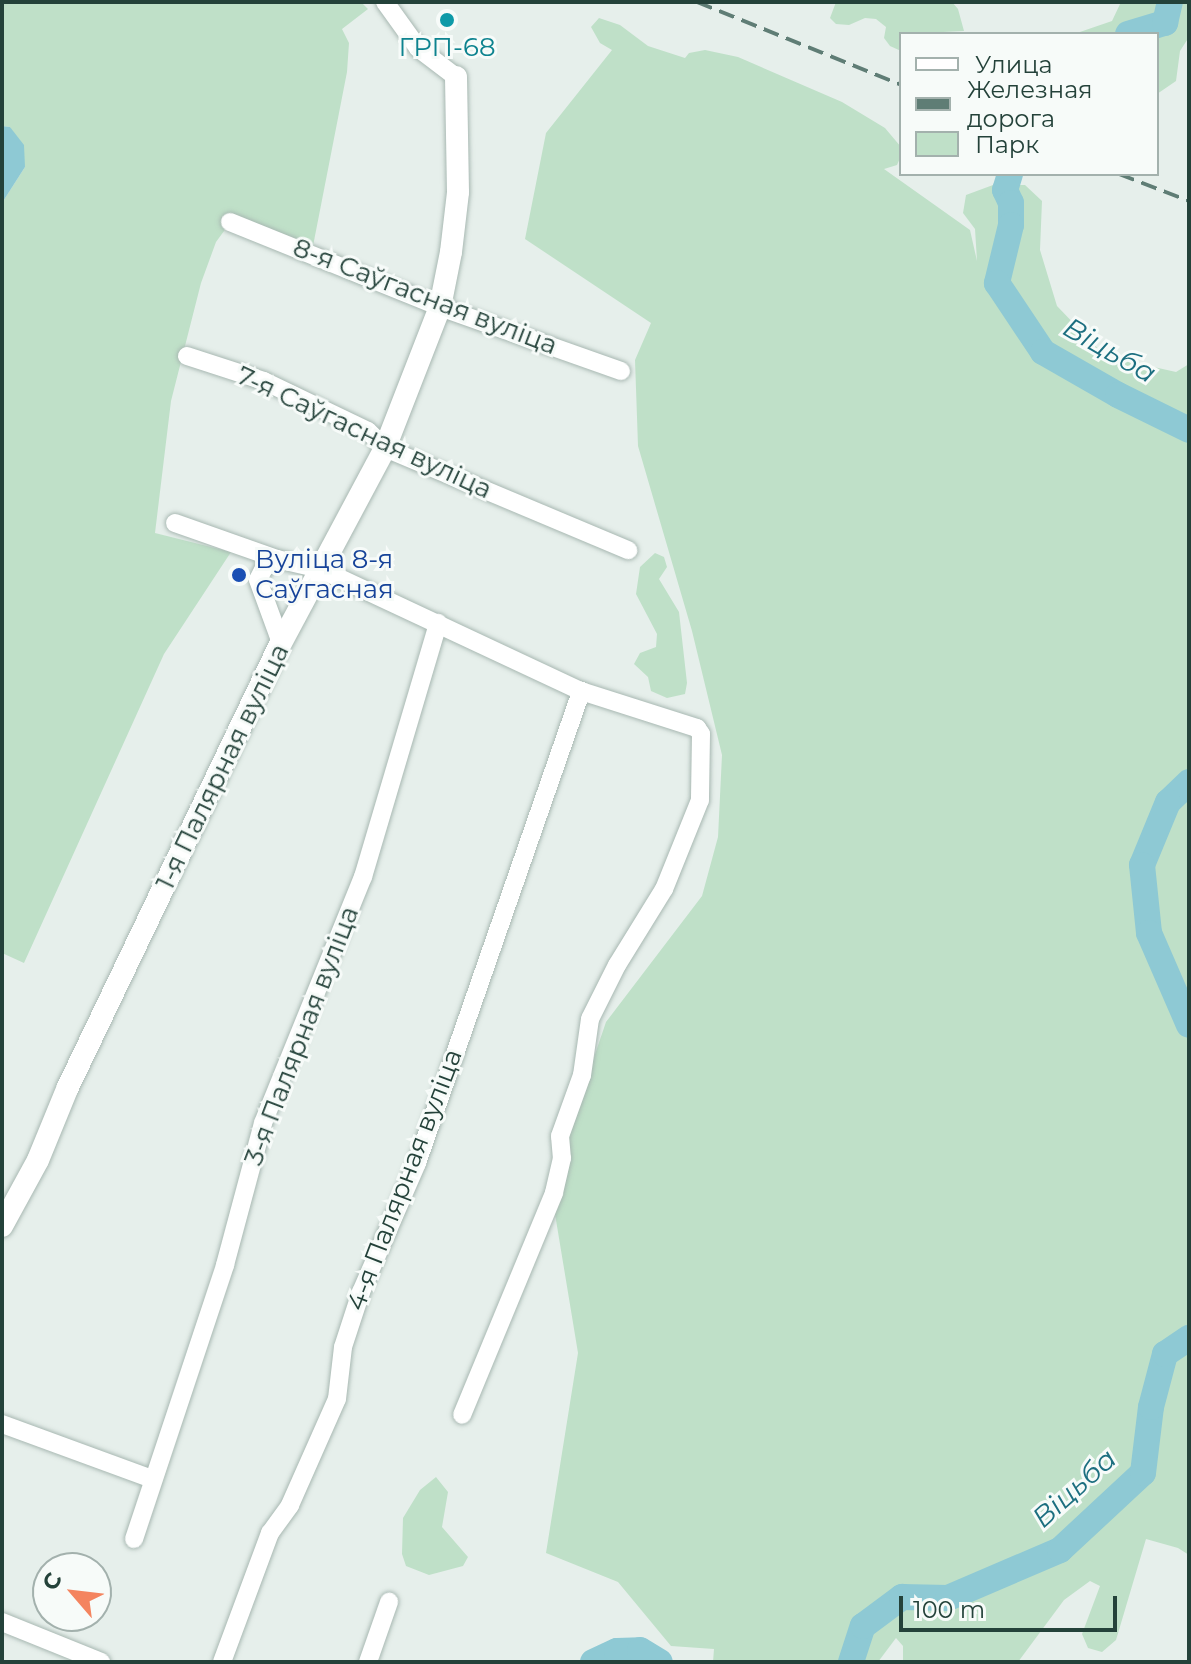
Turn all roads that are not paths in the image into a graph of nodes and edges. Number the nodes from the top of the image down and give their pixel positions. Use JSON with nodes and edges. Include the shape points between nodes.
{"nodes":[{"id":1,"x":385,"y":2,"type":"edge"},
{"id":2,"x":456,"y":77,"type":"joint"},
{"id":3,"x":230,"y":222,"type":"dead end"},
{"id":4,"x":440,"y":307,"type":"junction"},
{"id":5,"x":187,"y":356,"type":"dead end"},
{"id":6,"x":621,"y":371,"type":"dead end"},
{"id":7,"x":385,"y":448,"type":"junction"},
{"id":8,"x":175,"y":523,"type":"dead end"},
{"id":9,"x":628,"y":550,"type":"dead end"},
{"id":10,"x":277,"y":559,"type":"junction"},
{"id":11,"x":320,"y":569,"type":"junction"},
{"id":12,"x":438,"y":623,"type":"junction"},
{"id":13,"x":281,"y":643,"type":"junction"},
{"id":14,"x":581,"y":691,"type":"junction"},
{"id":15,"x":2,"y":1226,"type":"edge"},
{"id":16,"x":462,"y":1415,"type":"dead end"},
{"id":17,"x":2,"y":1424,"type":"edge"},
{"id":18,"x":152,"y":1479,"type":"junction"},
{"id":19,"x":134,"y":1539,"type":"dead end"},
{"id":20,"x":389,"y":1602,"type":"dead end"},
{"id":21,"x":2,"y":1622,"type":"edge"},
{"id":22,"x":101,"y":1662,"type":"edge"},
{"id":23,"x":222,"y":1662,"type":"edge"},
{"id":24,"x":368,"y":1662,"type":"edge"}],
"edges":[{"from":1,"to":2,"type":"street","name":"1-я Палярная вуліца","via":[[418,48]]},
{"from":2,"to":4,"type":"street","name":"1-я Палярная вуліца","via":[[458,192]]},
{"from":3,"to":4,"type":"street","name":"8-я Саўгасная вуліца"},
{"from":4,"to":6,"type":"street","name":"8-я Саўгасная вуліца"},
{"from":4,"to":7,"type":"street","name":"1-я Палярная вуліца"},
{"from":5,"to":7,"type":"street","name":"7-я Саўгасная вуліца","via":[[264,381],[368,431]]},
{"from":7,"to":9,"type":"street","name":"7-я Саўгасная вуліца"},
{"from":7,"to":11,"type":"street","name":"1-я Палярная вуліца"},
{"from":8,"to":10,"type":"street"},
{"from":10,"to":11,"type":"street"},
{"from":10,"to":13,"type":"street","via":[[258,580]]},
{"from":11,"to":12,"type":"street"},
{"from":11,"to":13,"type":"street","name":"1-я Палярная вуліца"},
{"from":12,"to":14,"type":"street"},
{"from":12,"to":18,"type":"street","name":"3-я Палярная вуліца","via":[[363,877],[263,1123],[225,1265]]},
{"from":13,"to":15,"type":"street","name":"1-я Палярная вуліца"},
{"from":14,"to":16,"type":"street","via":[[697,728],[703,747],[700,800],[664,889],[590,1019],[582,1075],[560,1136],[562,1158],[554,1193]]},
{"from":14,"to":23,"type":"street","name":"4-я Палярная вуліца","via":[[417,1163],[361,1292],[343,1347],[337,1399],[290,1505],[270,1533]]},
{"from":17,"to":18,"type":"street"},
{"from":18,"to":19,"type":"street","name":"3-я Палярная вуліца"},
{"from":20,"to":24,"type":"street"},
{"from":21,"to":22,"type":"street"}]}
